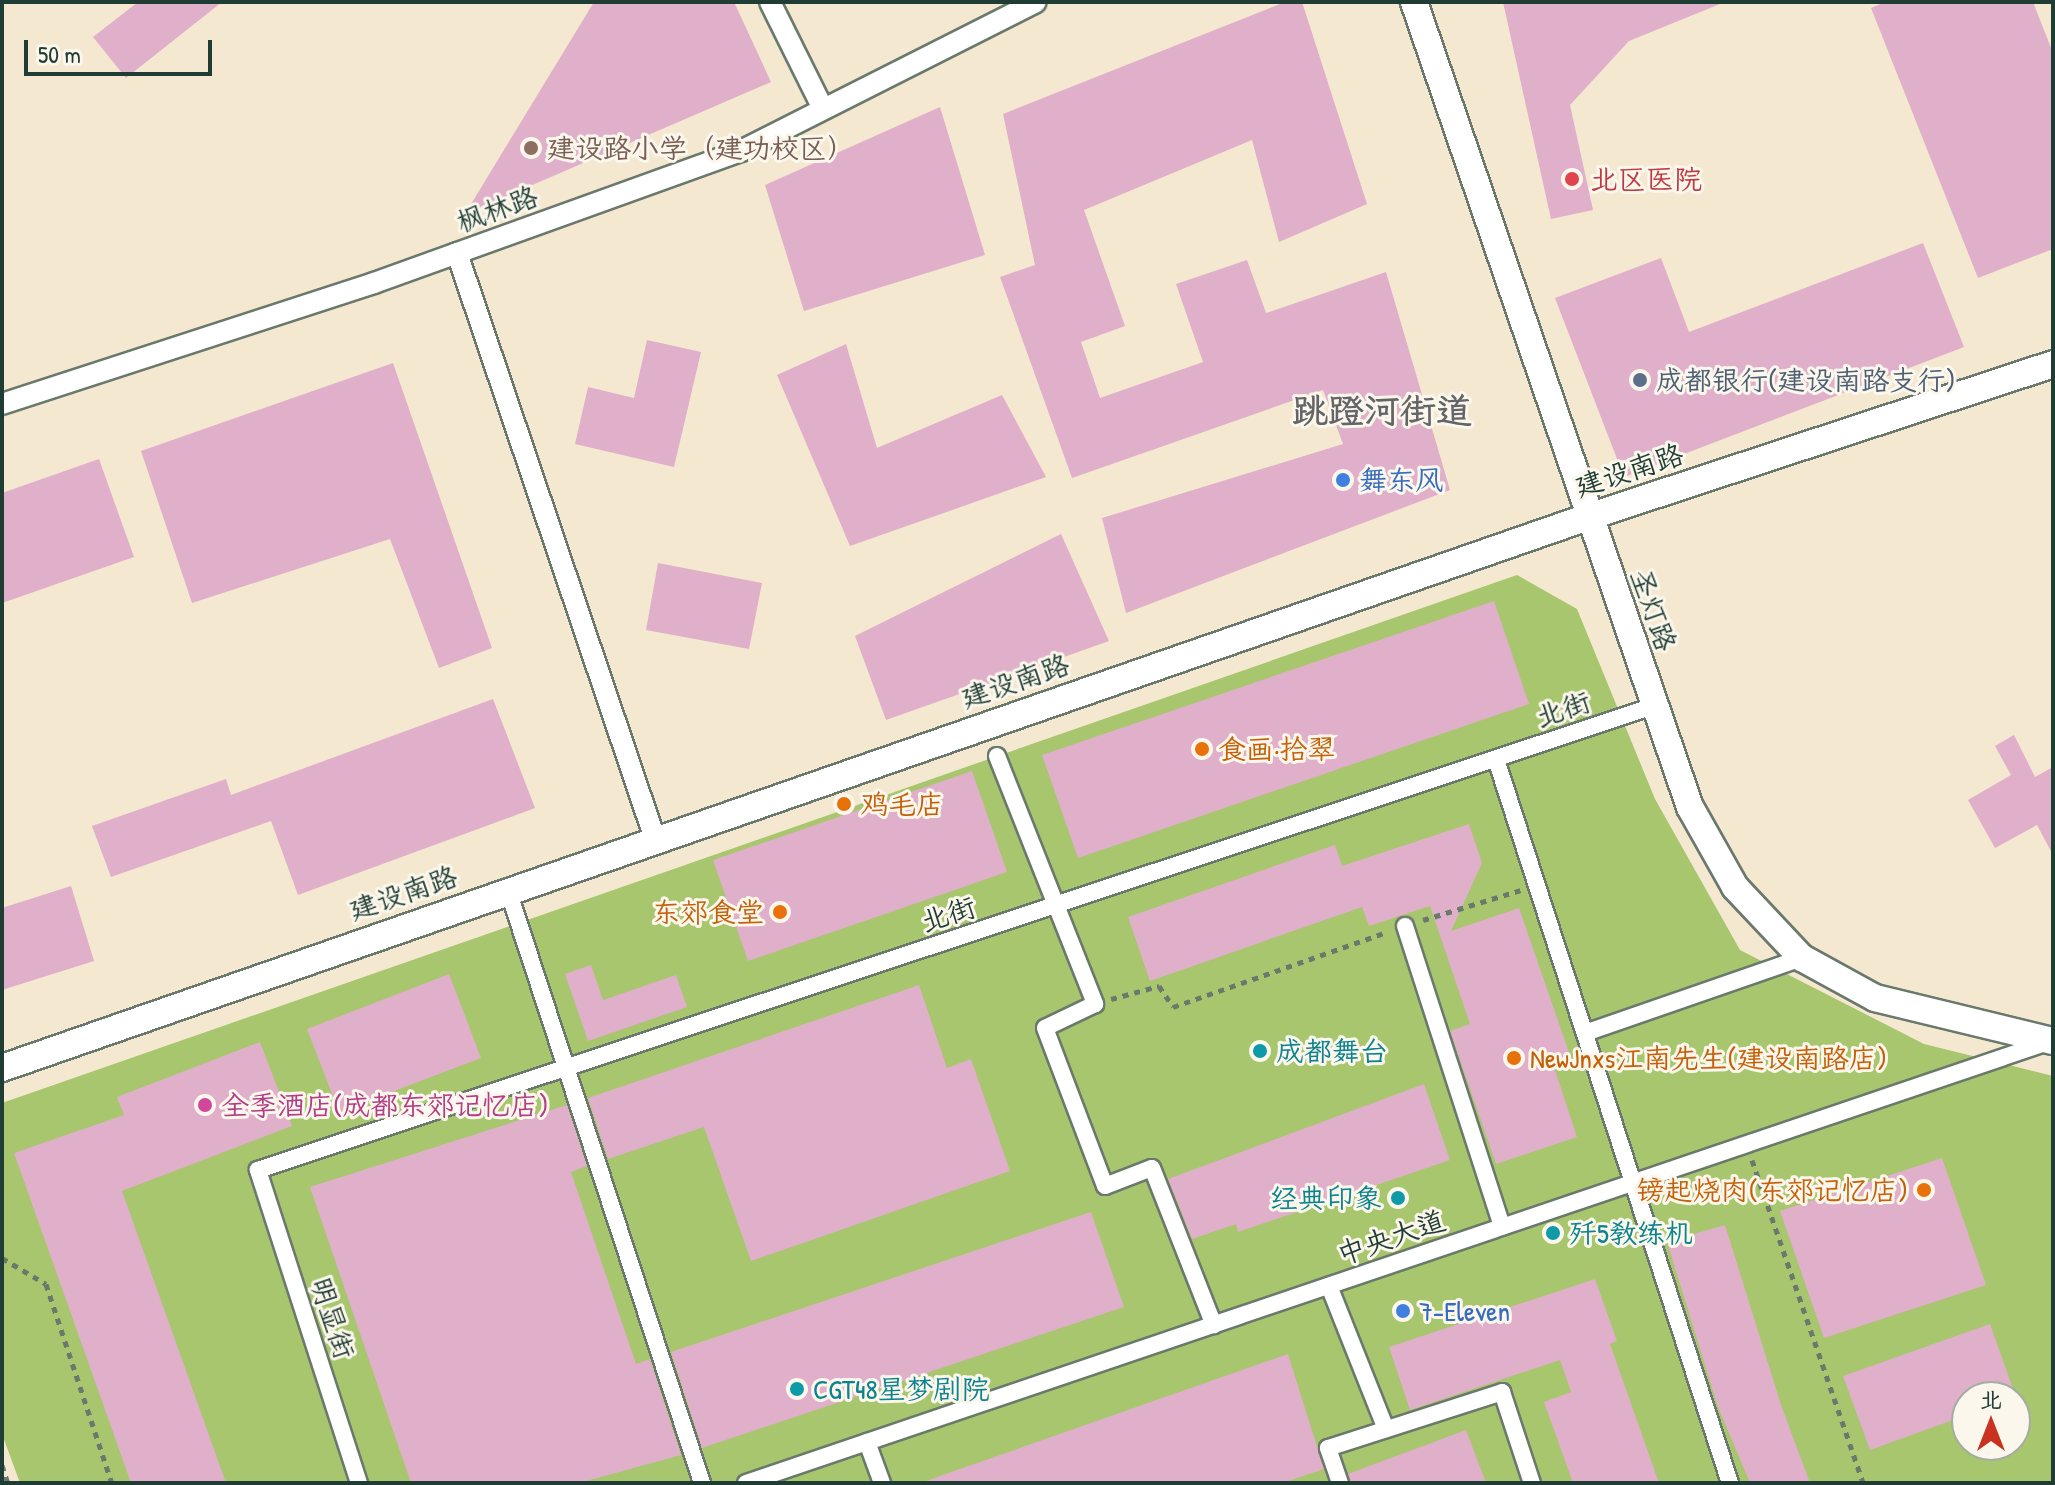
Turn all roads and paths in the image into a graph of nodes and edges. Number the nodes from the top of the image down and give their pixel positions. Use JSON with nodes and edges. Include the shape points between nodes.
{"nodes":[{"id":1,"x":770,"y":2,"type":"edge"},
{"id":2,"x":1036,"y":2,"type":"edge"},
{"id":3,"x":1414,"y":2,"type":"edge"},
{"id":4,"x":823,"y":109,"type":"junction"},
{"id":5,"x":457,"y":253,"type":"junction"},
{"id":6,"x":2053,"y":364,"type":"edge"},
{"id":7,"x":2,"y":404,"type":"edge"},
{"id":8,"x":1588,"y":517,"type":"junction"},
{"id":9,"x":1654,"y":706,"type":"junction"},
{"id":10,"x":997,"y":756,"type":"dead end"},
{"id":11,"x":1496,"y":759,"type":"junction"},
{"id":12,"x":655,"y":839,"type":"junction"},
{"id":13,"x":1537,"y":885,"type":"junction"},
{"id":14,"x":508,"y":890,"type":"junction"},
{"id":15,"x":1055,"y":906,"type":"junction"},
{"id":16,"x":1405,"y":926,"type":"junction"},
{"id":17,"x":1802,"y":958,"type":"junction"},
{"id":18,"x":1095,"y":1004,"type":"junction"},
{"id":19,"x":1585,"y":1033,"type":"junction"},
{"id":20,"x":2052,"y":1041,"type":"edge"},
{"id":21,"x":2,"y":1068,"type":"edge"},
{"id":22,"x":564,"y":1068,"type":"junction"},
{"id":23,"x":1747,"y":1144,"type":"junction"},
{"id":24,"x":258,"y":1170,"type":"joint"},
{"id":25,"x":1633,"y":1183,"type":"junction"},
{"id":26,"x":1502,"y":1227,"type":"junction"},
{"id":27,"x":2,"y":1258,"type":"edge"},
{"id":28,"x":1329,"y":1286,"type":"junction"},
{"id":29,"x":1214,"y":1325,"type":"junction"},
{"id":30,"x":1386,"y":1429,"type":"junction"},
{"id":31,"x":867,"y":1442,"type":"junction"},
{"id":32,"x":2,"y":1465,"type":"edge"},
{"id":33,"x":8,"y":1483,"type":"edge"},
{"id":34,"x":112,"y":1483,"type":"edge"},
{"id":35,"x":359,"y":1483,"type":"edge"},
{"id":36,"x":702,"y":1483,"type":"edge"},
{"id":37,"x":746,"y":1483,"type":"edge"},
{"id":38,"x":882,"y":1483,"type":"edge"},
{"id":39,"x":1340,"y":1483,"type":"edge"},
{"id":40,"x":1532,"y":1483,"type":"edge"},
{"id":41,"x":1730,"y":1483,"type":"edge"},
{"id":42,"x":1863,"y":1483,"type":"edge"}],
"edges":[{"from":1,"to":4,"type":"street"},
{"from":2,"to":4,"type":"street","name":"枫林路"},
{"from":3,"to":8,"type":"street","name":"圣灯路"},
{"from":4,"to":5,"type":"street","name":"枫林路","via":[[741,151]]},
{"from":5,"to":7,"type":"street","name":"枫林路"},
{"from":5,"to":12,"type":"street"},
{"from":6,"to":8,"type":"street","name":"建设南路"},
{"from":8,"to":9,"type":"street","name":"圣灯路"},
{"from":8,"to":12,"type":"street","name":"建设南路"},
{"from":9,"to":11,"type":"street","name":"北街"},
{"from":9,"to":17,"type":"street","name":"圣灯路","via":[[1690,807],[1735,887]]},
{"from":10,"to":15,"type":"street"},
{"from":11,"to":13,"type":"street"},
{"from":11,"to":15,"type":"street","name":"北街"},
{"from":12,"to":14,"type":"street","name":"建设南路"},
{"from":13,"to":16,"type":"path"},
{"from":13,"to":19,"type":"street"},
{"from":14,"to":21,"type":"street","name":"建设南路"},
{"from":14,"to":22,"type":"street"},
{"from":15,"to":18,"type":"street"},
{"from":15,"to":22,"type":"street","name":"北街"},
{"from":16,"to":18,"type":"path","via":[[1173,1007],[1159,986]]},
{"from":16,"to":26,"type":"street"},
{"from":17,"to":19,"type":"street"},
{"from":17,"to":20,"type":"street","name":"圣灯路","via":[[1875,998]]},
{"from":18,"to":29,"type":"street","via":[[1045,1028],[1105,1186],[1152,1168]]},
{"from":19,"to":25,"type":"street"},
{"from":20,"to":23,"type":"street","name":"中央大道"},
{"from":22,"to":24,"type":"street","name":"北街"},
{"from":22,"to":36,"type":"street"},
{"from":23,"to":25,"type":"street","name":"中央大道"},
{"from":23,"to":42,"type":"path"},
{"from":24,"to":35,"type":"street","name":"明显街"},
{"from":25,"to":26,"type":"street","name":"中央大道"},
{"from":25,"to":41,"type":"street"},
{"from":26,"to":28,"type":"street","name":"中央大道"},
{"from":27,"to":34,"type":"path","via":[[46,1284]]},
{"from":28,"to":29,"type":"street","name":"中央大道"},
{"from":28,"to":30,"type":"street"},
{"from":29,"to":31,"type":"street","name":"中央大道"},
{"from":30,"to":39,"type":"street","via":[[1328,1448]]},
{"from":30,"to":40,"type":"street","via":[[1502,1392]]},
{"from":31,"to":37,"type":"street","name":"中央大道"},
{"from":31,"to":38,"type":"street"},
{"from":32,"to":33,"type":"path"}]}
